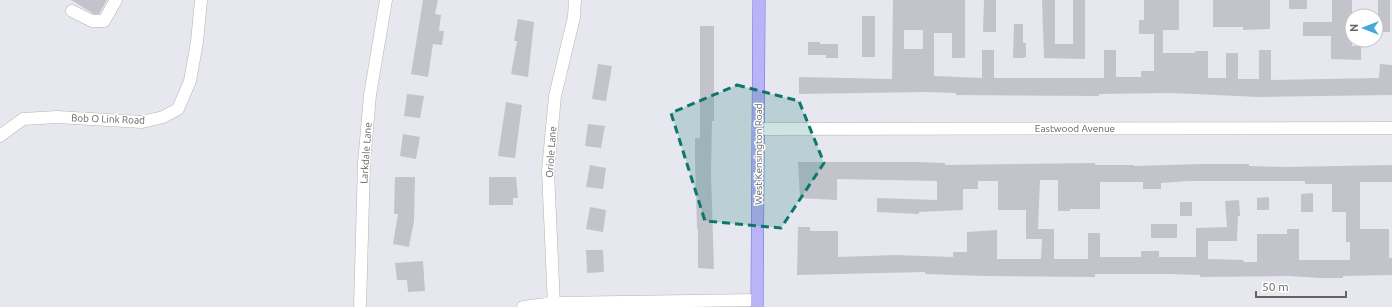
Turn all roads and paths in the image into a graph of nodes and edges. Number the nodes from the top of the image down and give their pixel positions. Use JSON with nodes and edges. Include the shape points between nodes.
{"nodes":[{"id":1,"x":116,"y":0,"type":"edge"},
{"id":2,"x":201,"y":0,"type":"edge"},
{"id":3,"x":386,"y":0,"type":"edge"},
{"id":4,"x":575,"y":0,"type":"edge"},
{"id":5,"x":759,"y":0,"type":"edge"},
{"id":6,"x":72,"y":11,"type":"dead end"},
{"id":7,"x":1392,"y":128,"type":"edge"},
{"id":8,"x":758,"y":129,"type":"junction"},
{"id":9,"x":0,"y":136,"type":"edge"},
{"id":10,"x":757,"y":304,"type":"edge"},
{"id":11,"x":554,"y":305,"type":"edge"},
{"id":12,"x":360,"y":307,"type":"edge"},
{"id":13,"x":523,"y":307,"type":"edge"}],
"edges":[{"from":1,"to":6,"type":"street","via":[[104,21],[92,20]]},
{"from":2,"to":9,"type":"street","name":"Bob O Link Road","via":[[190,81],[178,109],[163,118],[142,122],[57,117],[23,119]]},
{"from":3,"to":12,"type":"street","name":"Larkdale Lane","via":[[370,95],[364,163]]},
{"from":4,"to":11,"type":"street","name":"Oriole Lane","via":[[574,17],[555,96],[548,170]]},
{"from":5,"to":8,"type":"main road","name":"West Kensington Road"},
{"from":7,"to":8,"type":"street","name":"Eastwood Avenue"},
{"from":8,"to":10,"type":"main road","name":"West Kensington Road"},
{"from":10,"to":11,"type":"street"},
{"from":11,"to":13,"type":"street"}]}
